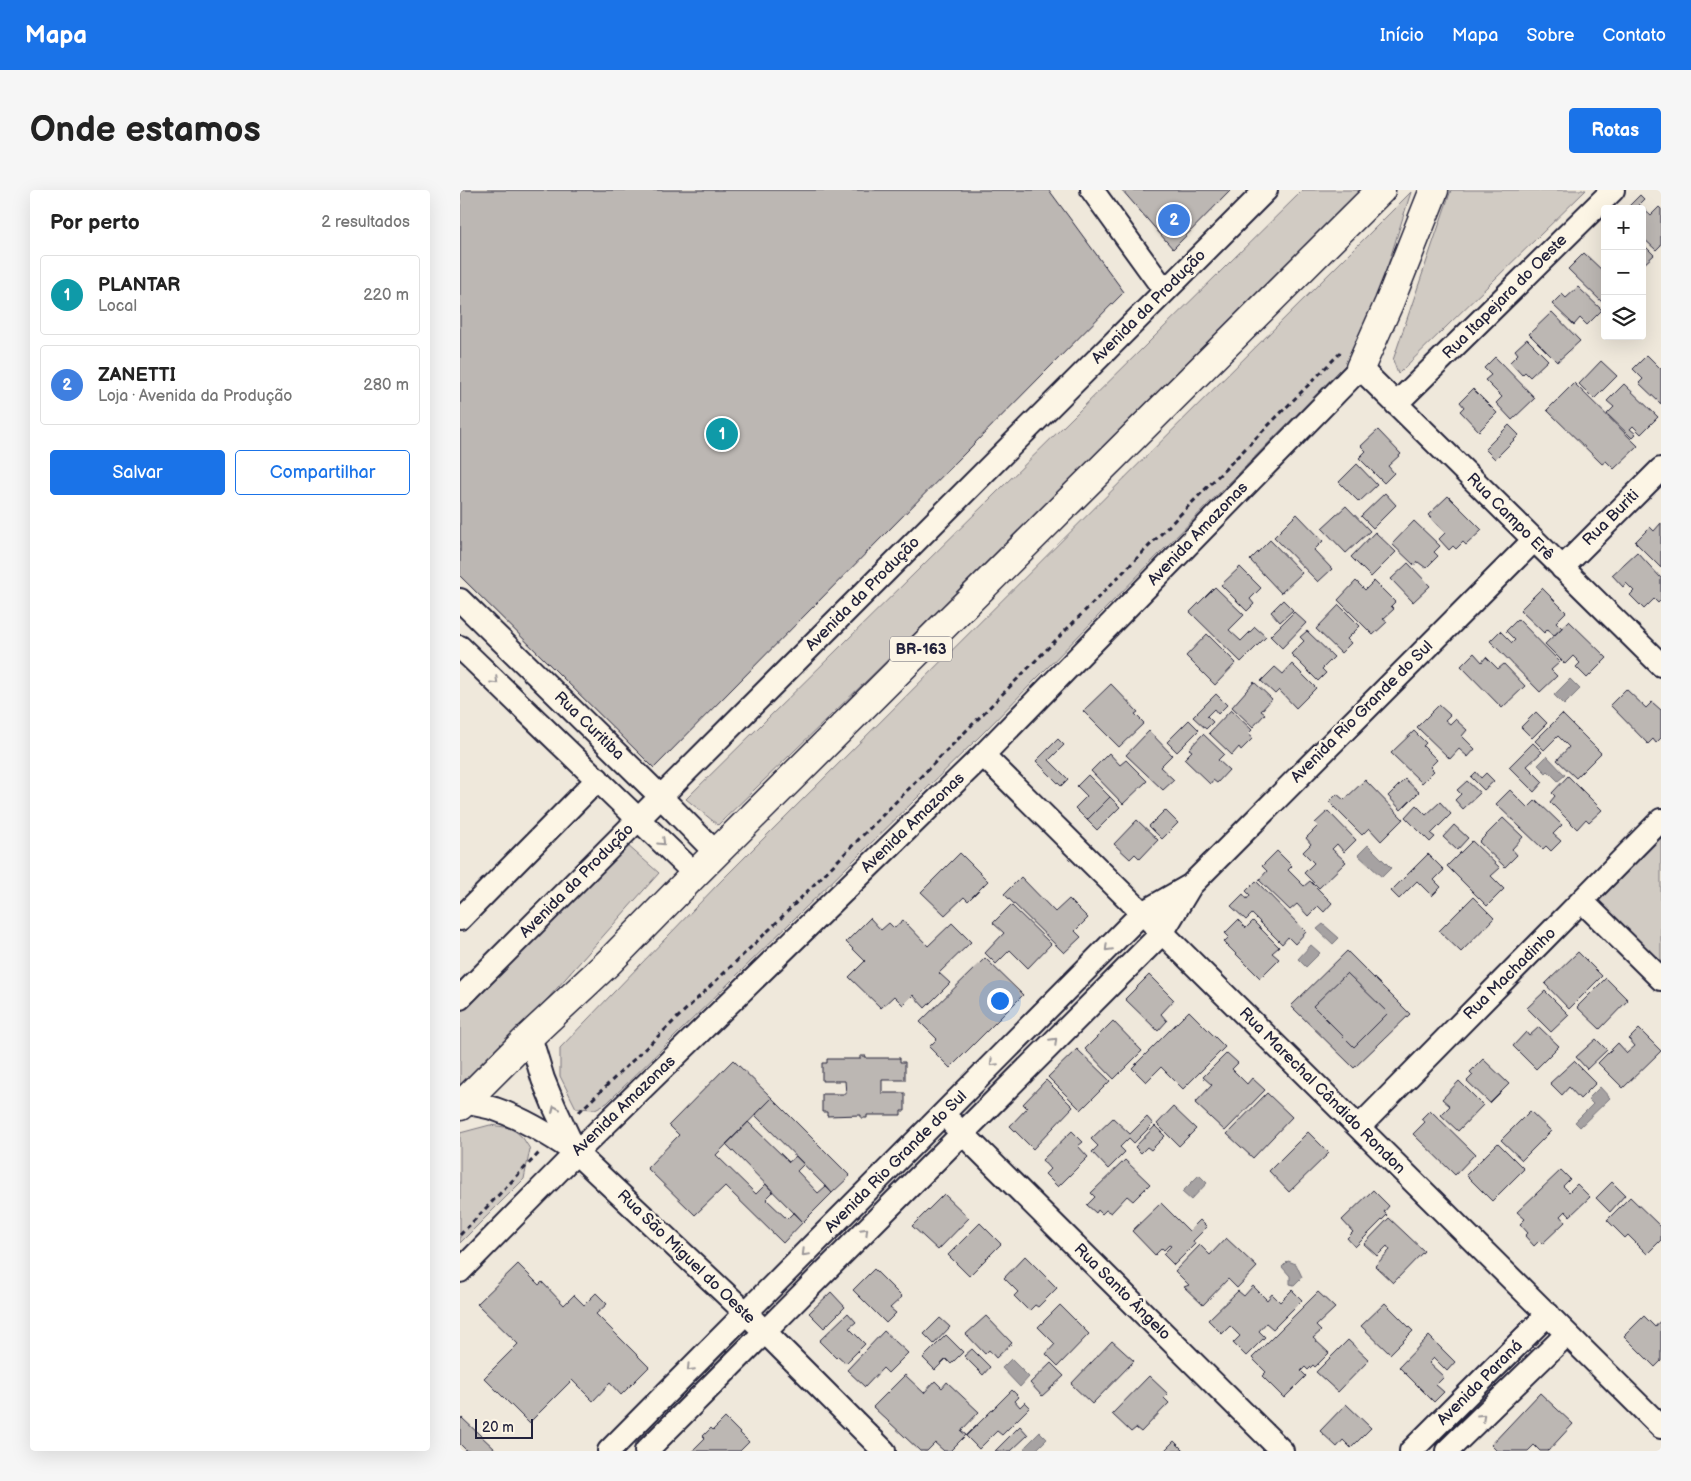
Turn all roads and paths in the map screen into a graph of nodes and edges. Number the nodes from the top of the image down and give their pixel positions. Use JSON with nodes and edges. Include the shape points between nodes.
{"nodes":[{"id":1,"x":1092,"y":190,"type":"edge"},
{"id":2,"x":1266,"y":190,"type":"edge"},
{"id":3,"x":1382,"y":190,"type":"edge"},
{"id":4,"x":1434,"y":190,"type":"edge"},
{"id":5,"x":1614,"y":190,"type":"edge"},
{"id":6,"x":1165,"y":291,"type":"junction"},
{"id":7,"x":1354,"y":357,"type":"junction"},
{"id":8,"x":1396,"y":404,"type":"junction"},
{"id":9,"x":1661,"y":469,"type":"edge"},
{"id":10,"x":1534,"y":540,"type":"junction"},
{"id":11,"x":1562,"y":568,"type":"junction"},
{"id":12,"x":460,"y":600,"type":"edge"},
{"id":13,"x":464,"y":660,"type":"edge"},
{"id":14,"x":1661,"y":665,"type":"edge"},
{"id":15,"x":983,"y":755,"type":"junction"},
{"id":16,"x":598,"y":779,"type":"junction"},
{"id":17,"x":660,"y":796,"type":"junction"},
{"id":18,"x":638,"y":819,"type":"junction"},
{"id":19,"x":1661,"y":820,"type":"edge"},
{"id":20,"x":716,"y":853,"type":"junction"},
{"id":21,"x":695,"y":874,"type":"junction"},
{"id":22,"x":1191,"y":885,"type":"junction"},
{"id":23,"x":1582,"y":901,"type":"junction"},
{"id":24,"x":1142,"y":913,"type":"junction"},
{"id":25,"x":460,"y":919,"type":"edge"},
{"id":26,"x":1162,"y":933,"type":"junction"},
{"id":27,"x":1661,"y":979,"type":"edge"},
{"id":28,"x":460,"y":998,"type":"edge"},
{"id":29,"x":530,"y":1036,"type":"junction"},
{"id":30,"x":462,"y":1104,"type":"edge"},
{"id":31,"x":943,"y":1114,"type":"junction"},
{"id":32,"x":1359,"y":1127,"type":"junction"},
{"id":33,"x":559,"y":1133,"type":"junction"},
{"id":34,"x":962,"y":1134,"type":"junction"},
{"id":35,"x":576,"y":1153,"type":"junction"},
{"id":36,"x":460,"y":1234,"type":"edge"},
{"id":37,"x":460,"y":1271,"type":"edge"},
{"id":38,"x":745,"y":1312,"type":"junction"},
{"id":39,"x":1548,"y":1314,"type":"junction"},
{"id":40,"x":764,"y":1332,"type":"junction"},
{"id":41,"x":1567,"y":1334,"type":"junction"},
{"id":42,"x":1659,"y":1420,"type":"edge"},
{"id":43,"x":610,"y":1451,"type":"edge"},
{"id":44,"x":646,"y":1451,"type":"edge"},
{"id":45,"x":884,"y":1451,"type":"edge"},
{"id":46,"x":1282,"y":1451,"type":"edge"},
{"id":47,"x":1411,"y":1451,"type":"edge"},
{"id":48,"x":1447,"y":1451,"type":"edge"}],
"edges":[{"from":1,"to":6,"type":"street"},
{"from":2,"to":6,"type":"street","name":"Avenida da Produção"},
{"from":3,"to":20,"type":"highway","number":"BR-163"},
{"from":4,"to":7,"type":"highway","via":[[1389,303]]},
{"from":5,"to":8,"type":"street","name":"Rua Itapejara do Oeste"},
{"from":6,"to":17,"type":"street","name":"Avenida da Produção"},
{"from":7,"to":8,"type":"street","name":"Rua Campo Erê"},
{"from":7,"to":15,"type":"street","name":"Avenida Amazonas"},
{"from":7,"to":33,"type":"path"},
{"from":8,"to":10,"type":"street","name":"Rua Campo Erê"},
{"from":9,"to":11,"type":"street","name":"Rua Buriti"},
{"from":10,"to":11,"type":"street","name":"Rua Campo Erê"},
{"from":10,"to":22,"type":"street","name":"Avenida Rio Grande do Sul"},
{"from":11,"to":14,"type":"street","name":"Rua Campo Erê"},
{"from":12,"to":17,"type":"street","name":"Rua Curitiba"},
{"from":13,"to":16,"type":"street","name":"Rua Curitiba","one_way":true},
{"from":15,"to":24,"type":"street","name":"Rua Marechal Cândido Rondon"},
{"from":15,"to":35,"type":"street","name":"Avenida Amazonas"},
{"from":16,"to":18,"type":"street","name":"Rua Curitiba"},
{"from":16,"to":25,"type":"street"},
{"from":17,"to":18,"type":"street","name":"Avenida da Produção"},
{"from":17,"to":20,"type":"street","name":"Rua Curitiba"},
{"from":18,"to":21,"type":"street","name":"Rua Curitiba","one_way":true},
{"from":18,"to":28,"type":"street","name":"Avenida da Produção"},
{"from":19,"to":23,"type":"street","name":"Rua Machadinho"},
{"from":20,"to":21,"type":"highway","number":"BR-163"},
{"from":21,"to":29,"type":"highway","number":"BR-163","via":[[609,962]]},
{"from":22,"to":24,"type":"street","name":"Avenida Rio Grande do Sul"},
{"from":22,"to":26,"type":"street","name":"Avenida Rio Grande do Sul"},
{"from":23,"to":27,"type":"street"},
{"from":23,"to":32,"type":"street","name":"Rua Machadinho"},
{"from":24,"to":26,"type":"street","name":"Rua Marechal Cândido Rondon"},
{"from":24,"to":31,"type":"street","name":"Avenida Rio Grande do Sul","one_way":true},
{"from":26,"to":32,"type":"street","name":"Rua Marechal Cândido Rondon"},
{"from":34,"to":26,"type":"street","name":"Avenida Rio Grande do Sul","one_way":true},
{"from":29,"to":30,"type":"highway","number":"BR-163"},
{"from":33,"to":29,"type":"street","name":"Rua São Miguel do Oeste","one_way":true},
{"from":30,"to":33,"type":"street","via":[[494,1109]]},
{"from":31,"to":34,"type":"street","name":"Rua Santo Ângelo"},
{"from":31,"to":38,"type":"street","name":"Avenida Rio Grande do Sul","one_way":true},
{"from":32,"to":39,"type":"street","name":"Rua Marechal Cândido Rondon"},
{"from":33,"to":35,"type":"street","name":"Rua São Miguel do Oeste"},
{"from":33,"to":36,"type":"path"},
{"from":40,"to":34,"type":"street","name":"Avenida Rio Grande do Sul","one_way":true},
{"from":34,"to":46,"type":"street","name":"Rua Santo Ângelo"},
{"from":35,"to":37,"type":"street","name":"Avenida Amazonas"},
{"from":35,"to":38,"type":"street","name":"Rua São Miguel do Oeste"},
{"from":38,"to":40,"type":"street","name":"Rua São Miguel do Oeste"},
{"from":38,"to":43,"type":"street","name":"Avenida Rio Grande do Sul","one_way":true},
{"from":39,"to":41,"type":"street","name":"Rua Marechal Cândido Rondon"},
{"from":39,"to":47,"type":"street","name":"Avenida Paraná"},
{"from":40,"to":44,"type":"street","name":"Avenida Rio Grande do Sul"},
{"from":40,"to":45,"type":"street","name":"Rua São Miguel do Oeste"},
{"from":41,"to":42,"type":"street","name":"Rua Marechal Cândido Rondon"},
{"from":48,"to":41,"type":"street","name":"Avenida Paraná","one_way":true}]}
